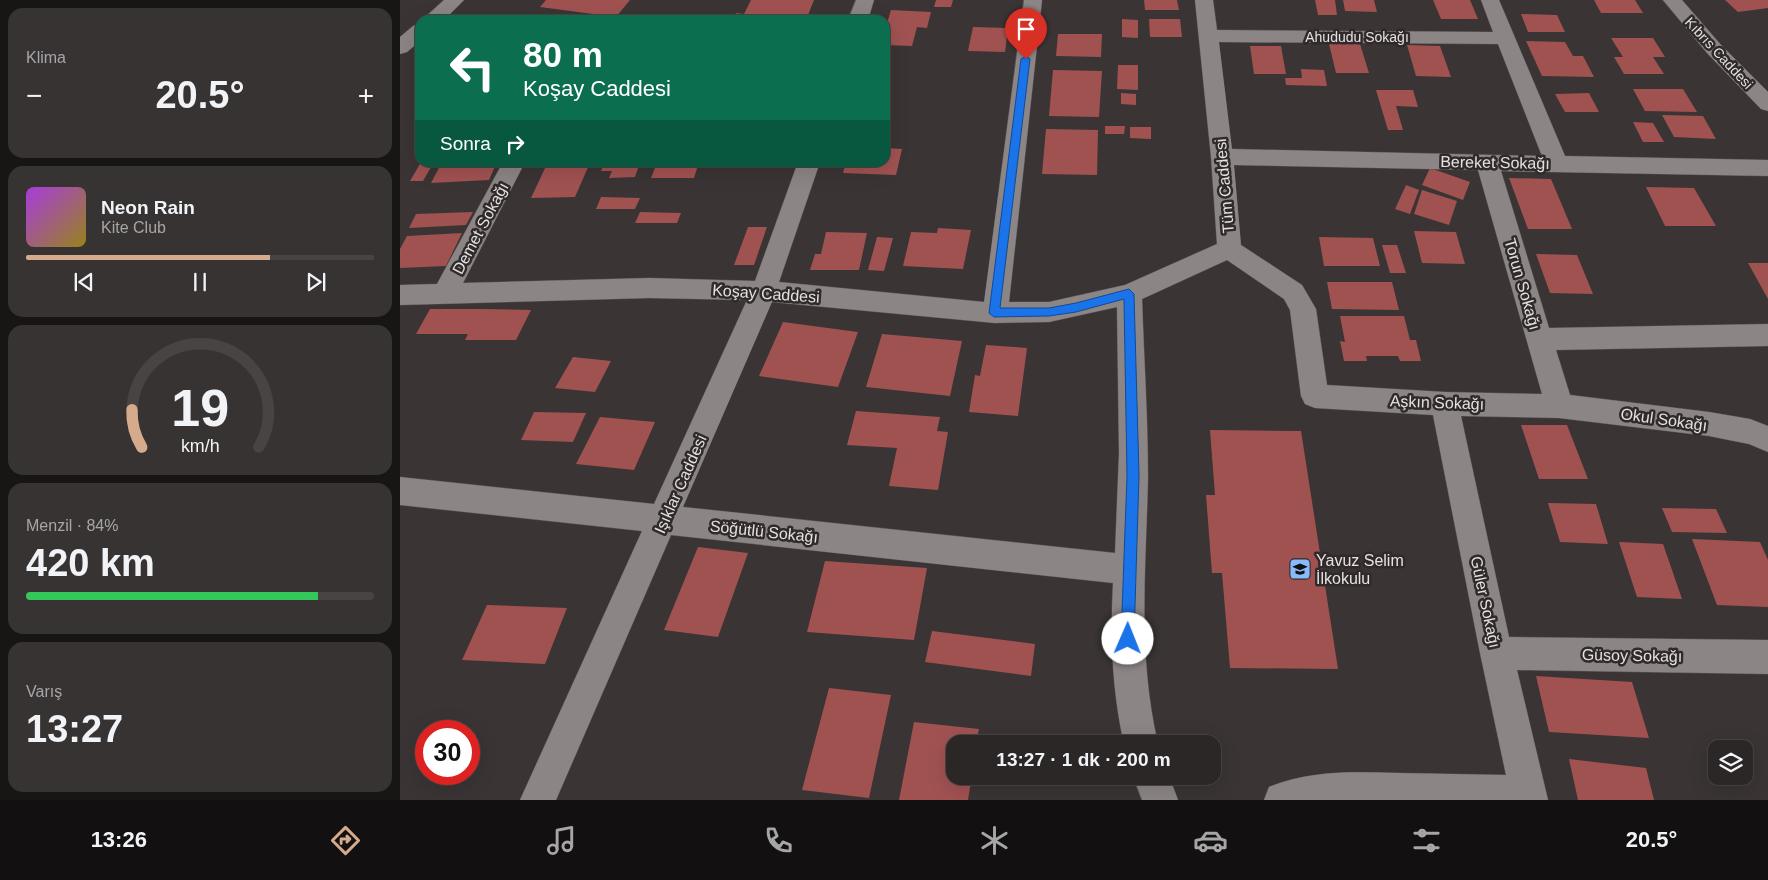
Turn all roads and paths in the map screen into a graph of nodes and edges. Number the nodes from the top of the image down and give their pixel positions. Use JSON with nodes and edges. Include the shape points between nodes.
{"nodes":[{"id":1,"x":455,"y":0,"type":"edge"},
{"id":2,"x":865,"y":0,"type":"edge"},
{"id":3,"x":1033,"y":0,"type":"edge"},
{"id":4,"x":1204,"y":0,"type":"edge"},
{"id":5,"x":1490,"y":0,"type":"edge"},
{"id":6,"x":1672,"y":0,"type":"edge"},
{"id":7,"x":438,"y":15,"type":"edge"},
{"id":8,"x":860,"y":15,"type":"edge"},
{"id":9,"x":415,"y":34,"type":"edge"},
{"id":10,"x":1209,"y":36,"type":"junction"},
{"id":11,"x":1506,"y":38,"type":"junction"},
{"id":12,"x":400,"y":48,"type":"edge"},
{"id":13,"x":1768,"y":104,"type":"edge"},
{"id":14,"x":1222,"y":157,"type":"junction"},
{"id":15,"x":1487,"y":162,"type":"junction"},
{"id":16,"x":1557,"y":164,"type":"junction"},
{"id":17,"x":511,"y":167,"type":"edge"},
{"id":18,"x":807,"y":167,"type":"edge"},
{"id":19,"x":1768,"y":168,"type":"edge"},
{"id":20,"x":1229,"y":249,"type":"junction"},
{"id":21,"x":764,"y":291,"type":"junction"},
{"id":22,"x":445,"y":293,"type":"junction"},
{"id":23,"x":1129,"y":294,"type":"junction"},
{"id":24,"x":407,"y":295,"type":"edge"},
{"id":25,"x":994,"y":313,"type":"junction"},
{"id":26,"x":400,"y":317,"type":"edge"},
{"id":27,"x":1768,"y":335,"type":"edge"},
{"id":28,"x":1539,"y":339,"type":"junction"},
{"id":29,"x":1315,"y":396,"type":"joint"},
{"id":30,"x":1445,"y":404,"type":"junction"},
{"id":31,"x":1559,"y":406,"type":"junction"},
{"id":32,"x":1768,"y":439,"type":"edge"},
{"id":33,"x":400,"y":491,"type":"edge"},
{"id":34,"x":664,"y":520,"type":"junction"},
{"id":35,"x":1129,"y":570,"type":"junction"},
{"id":36,"x":1496,"y":653,"type":"junction"},
{"id":37,"x":1768,"y":657,"type":"edge"},
{"id":38,"x":1138,"y":735,"type":"edge"},
{"id":39,"x":1154,"y":785,"type":"edge"},
{"id":40,"x":1529,"y":796,"type":"edge"},
{"id":41,"x":538,"y":800,"type":"edge"},
{"id":42,"x":1160,"y":800,"type":"edge"},
{"id":43,"x":1282,"y":800,"type":"edge"}],
"edges":[{"from":1,"to":7,"type":"street"},
{"from":2,"to":8,"type":"street"},
{"from":3,"to":25,"type":"street"},
{"from":4,"to":10,"type":"street","name":"Tüm Caddesi"},
{"from":5,"to":11,"type":"street"},
{"from":6,"to":13,"type":"street","name":"Kıbrıs Caddesi"},
{"from":9,"to":12,"type":"street"},
{"from":10,"to":11,"type":"street","name":"Ahududu Sokağı"},
{"from":10,"to":14,"type":"street","name":"Tüm Caddesi"},
{"from":11,"to":16,"type":"street"},
{"from":14,"to":15,"type":"street","name":"Bereket Sokağı"},
{"from":14,"to":20,"type":"street","name":"Tüm Caddesi"},
{"from":15,"to":16,"type":"street","name":"Bereket Sokağı"},
{"from":15,"to":28,"type":"street","name":"Torun Sokağı"},
{"from":16,"to":19,"type":"street","name":"Bereket Sokağı"},
{"from":17,"to":22,"type":"street","name":"Demet Sokağı"},
{"from":18,"to":21,"type":"street","name":"Işıklar Caddesi"},
{"from":20,"to":23,"type":"street","name":"Koşay Caddesi"},
{"from":20,"to":29,"type":"street","name":"Tüm Caddesi","via":[[1293,292],[1303,310]]},
{"from":21,"to":22,"type":"street","name":"Koşay Caddesi","via":[[649,288]]},
{"from":21,"to":25,"type":"street","name":"Koşay Caddesi"},
{"from":21,"to":34,"type":"street","name":"Işıklar Caddesi"},
{"from":22,"to":24,"type":"street","name":"Koşay Caddesi"},
{"from":23,"to":25,"type":"street","name":"Koşay Caddesi","via":[[1049,312]]},
{"from":23,"to":35,"type":"street","via":[[1133,476]]},
{"from":24,"to":26,"type":"street"},
{"from":27,"to":28,"type":"street"},
{"from":28,"to":31,"type":"street","name":"Torun Sokağı"},
{"from":29,"to":30,"type":"street","name":"Aşkın Sokağı"},
{"from":30,"to":31,"type":"street","name":"Aşkın Sokağı"},
{"from":30,"to":36,"type":"street","name":"Güler Sokağı"},
{"from":31,"to":32,"type":"street","name":"Okul Sokağı","via":[[1709,424]]},
{"from":33,"to":34,"type":"street","name":"Söğütlü Sokağı"},
{"from":34,"to":35,"type":"street","name":"Söğütlü Sokağı"},
{"from":34,"to":41,"type":"street","name":"Işıklar Caddesi"},
{"from":35,"to":38,"type":"street","via":[[1127,656]]},
{"from":36,"to":37,"type":"street","name":"Güsoy Sokağı"},
{"from":36,"to":40,"type":"street","name":"Güler Sokağı"},
{"from":39,"to":42,"type":"street"},
{"from":40,"to":43,"type":"street","via":[[1335,790]]}]}
